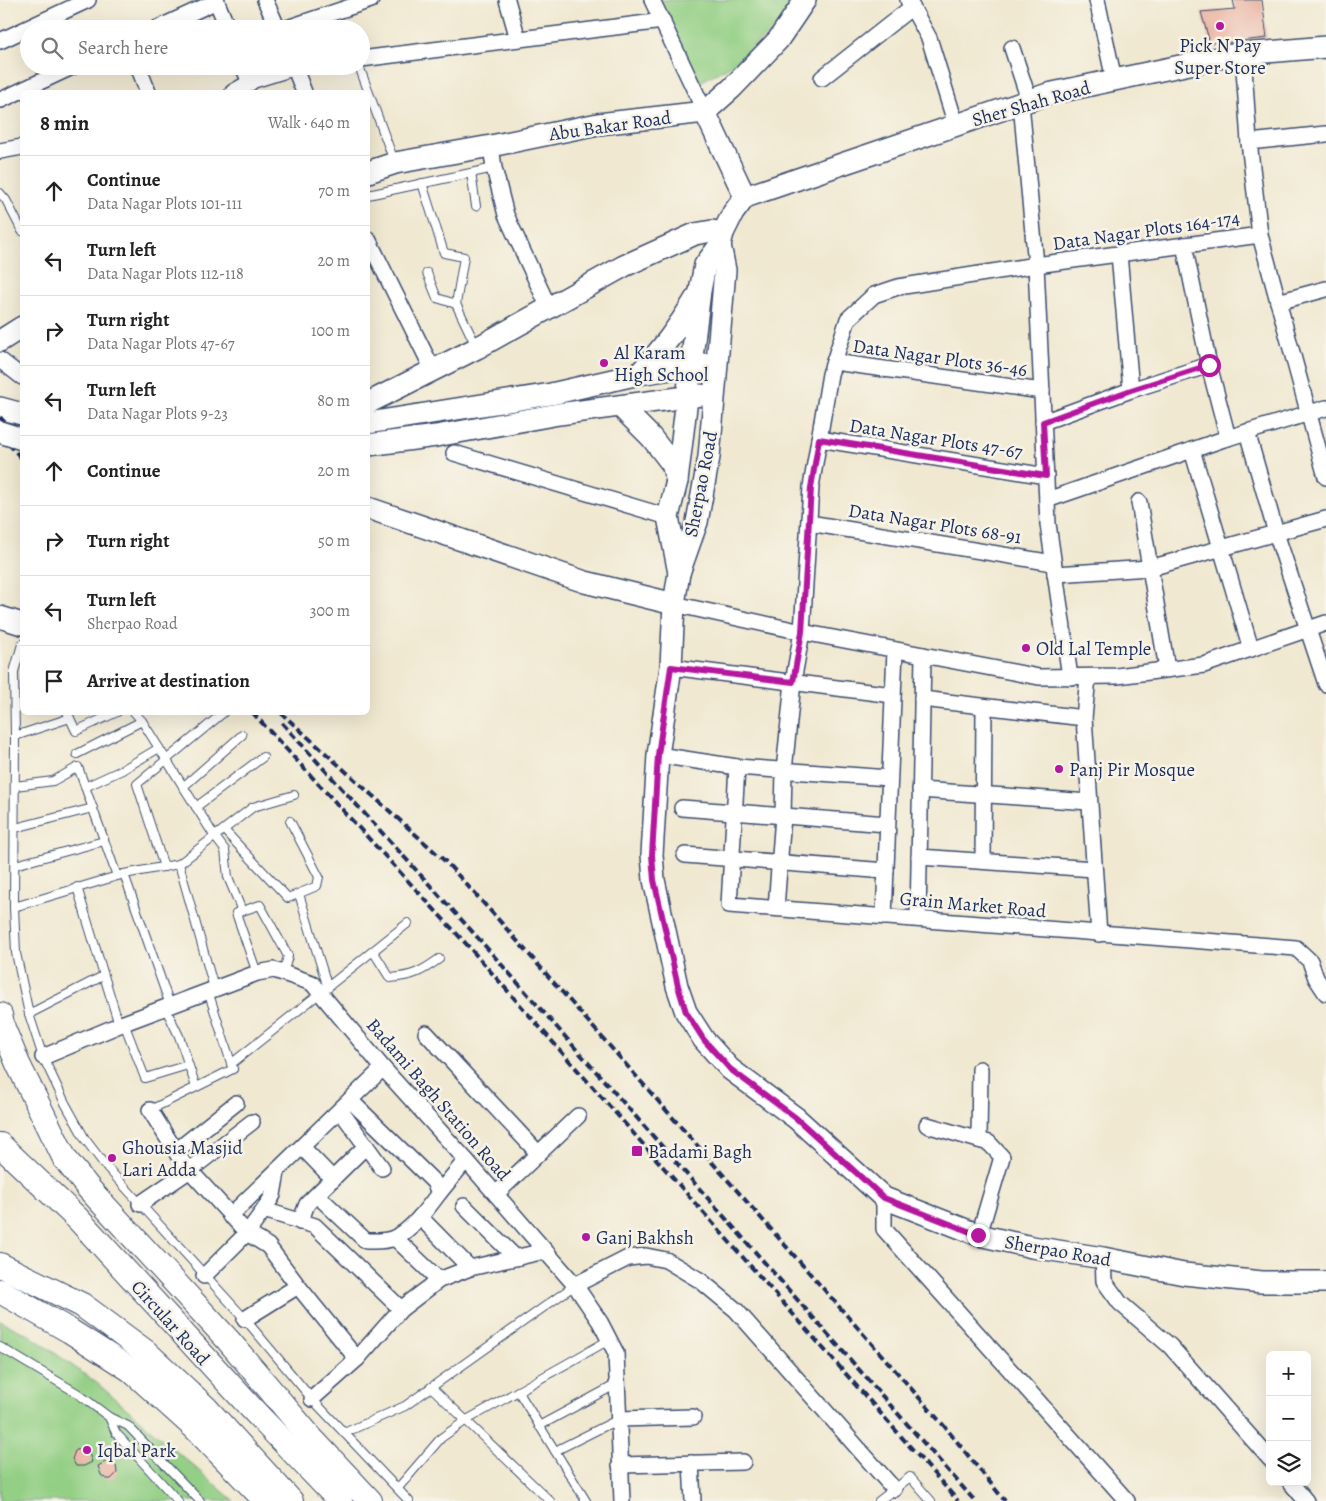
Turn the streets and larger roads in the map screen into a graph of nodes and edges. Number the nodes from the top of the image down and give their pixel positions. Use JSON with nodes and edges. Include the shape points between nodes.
{"nodes":[{"id":1,"x":88,"y":0,"type":"edge"},
{"id":2,"x":217,"y":0,"type":"edge"},
{"id":3,"x":265,"y":0,"type":"edge"},
{"id":4,"x":371,"y":0,"type":"edge"},
{"id":5,"x":507,"y":0,"type":"edge"},
{"id":6,"x":652,"y":0,"type":"edge"},
{"id":7,"x":805,"y":0,"type":"edge"},
{"id":8,"x":1097,"y":0,"type":"edge"},
{"id":9,"x":910,"y":4,"type":"edge"},
{"id":10,"x":45,"y":20,"type":"edge"},
{"id":11,"x":175,"y":20,"type":"edge"},
{"id":12,"x":225,"y":20,"type":"edge"},
{"id":13,"x":274,"y":20,"type":"edge"},
{"id":14,"x":311,"y":20,"type":"edge"},
{"id":15,"x":663,"y":21,"type":"junction"},
{"id":16,"x":20,"y":32,"type":"edge"},
{"id":17,"x":518,"y":39,"type":"junction"},
{"id":18,"x":0,"y":41,"type":"edge"},
{"id":19,"x":1326,"y":47,"type":"edge"},
{"id":20,"x":1012,"y":48,"type":"dead end"},
{"id":21,"x":1243,"y":54,"type":"junction"},
{"id":22,"x":370,"y":58,"type":"edge"},
{"id":23,"x":55,"y":75,"type":"edge"},
{"id":24,"x":141,"y":75,"type":"edge"},
{"id":25,"x":247,"y":75,"type":"edge"},
{"id":26,"x":271,"y":75,"type":"edge"},
{"id":27,"x":297,"y":75,"type":"edge"},
{"id":28,"x":822,"y":78,"type":"dead end"},
{"id":29,"x":1114,"y":80,"type":"junction"},
{"id":30,"x":250,"y":82,"type":"junction"},
{"id":31,"x":0,"y":84,"type":"edge"},
{"id":32,"x":22,"y":90,"type":"edge"},
{"id":33,"x":145,"y":90,"type":"edge"},
{"id":34,"x":236,"y":90,"type":"edge"},
{"id":35,"x":303,"y":90,"type":"edge"},
{"id":36,"x":20,"y":91,"type":"edge"},
{"id":37,"x":1,"y":100,"type":"edge"},
{"id":38,"x":1025,"y":102,"type":"junction"},
{"id":39,"x":0,"y":104,"type":"edge"},
{"id":40,"x":705,"y":112,"type":"junction"},
{"id":41,"x":956,"y":125,"type":"junction"},
{"id":42,"x":1326,"y":134,"type":"edge"},
{"id":43,"x":1249,"y":142,"type":"junction"},
{"id":44,"x":20,"y":146,"type":"edge"},
{"id":45,"x":491,"y":146,"type":"junction"},
{"id":46,"x":0,"y":151,"type":"edge"},
{"id":47,"x":370,"y":171,"type":"edge"},
{"id":48,"x":745,"y":197,"type":"junction"},
{"id":49,"x":1260,"y":235,"type":"junction"},
{"id":50,"x":721,"y":239,"type":"junction"},
{"id":51,"x":370,"y":243,"type":"edge"},
{"id":52,"x":1184,"y":245,"type":"junction"},
{"id":53,"x":1119,"y":254,"type":"junction"},
{"id":54,"x":1036,"y":265,"type":"junction"},
{"id":55,"x":1326,"y":290,"type":"edge"},
{"id":56,"x":700,"y":291,"type":"junction"},
{"id":57,"x":1278,"y":302,"type":"junction"},
{"id":58,"x":549,"y":308,"type":"junction"},
{"id":59,"x":20,"y":328,"type":"edge"},
{"id":60,"x":0,"y":341,"type":"edge"},
{"id":61,"x":0,"y":360,"type":"edge"},
{"id":62,"x":717,"y":362,"type":"junction"},
{"id":63,"x":834,"y":362,"type":"junction"},
{"id":64,"x":1209,"y":365,"type":"junction"},
{"id":65,"x":691,"y":366,"type":"junction"},
{"id":66,"x":433,"y":370,"type":"junction"},
{"id":67,"x":20,"y":372,"type":"edge"},
{"id":68,"x":639,"y":374,"type":"junction"},
{"id":69,"x":1131,"y":390,"type":"junction"},
{"id":70,"x":1042,"y":391,"type":"junction"},
{"id":71,"x":715,"y":393,"type":"junction"},
{"id":72,"x":687,"y":396,"type":"junction"},
{"id":73,"x":370,"y":402,"type":"edge"},
{"id":74,"x":620,"y":406,"type":"junction"},
{"id":75,"x":0,"y":408,"type":"edge"},
{"id":76,"x":1326,"y":408,"type":"edge"},
{"id":77,"x":1308,"y":412,"type":"junction"},
{"id":78,"x":20,"y":413,"type":"edge"},
{"id":79,"x":1043,"y":422,"type":"junction"},
{"id":80,"x":370,"y":423,"type":"edge"},
{"id":81,"x":0,"y":432,"type":"edge"},
{"id":82,"x":1247,"y":432,"type":"junction"},
{"id":83,"x":20,"y":438,"type":"edge"},
{"id":84,"x":1228,"y":438,"type":"junction"},
{"id":85,"x":819,"y":439,"type":"junction"},
{"id":86,"x":370,"y":445,"type":"edge"},
{"id":87,"x":1192,"y":450,"type":"junction"},
{"id":88,"x":454,"y":454,"type":"dead end"},
{"id":89,"x":1046,"y":476,"type":"junction"},
{"id":90,"x":1326,"y":477,"type":"edge"},
{"id":91,"x":677,"y":481,"type":"junction"},
{"id":92,"x":1047,"y":500,"type":"junction"},
{"id":93,"x":1139,"y":502,"type":"dead end"},
{"id":94,"x":370,"y":509,"type":"edge"},
{"id":95,"x":668,"y":517,"type":"junction"},
{"id":96,"x":1326,"y":519,"type":"edge"},
{"id":97,"x":809,"y":523,"type":"junction"},
{"id":98,"x":1276,"y":533,"type":"junction"},
{"id":99,"x":1221,"y":548,"type":"junction"},
{"id":100,"x":1150,"y":568,"type":"junction"},
{"id":101,"x":1054,"y":569,"type":"junction"},
{"id":102,"x":679,"y":573,"type":"junction"},
{"id":103,"x":674,"y":604,"type":"junction"},
{"id":104,"x":0,"y":617,"type":"edge"},
{"id":105,"x":20,"y":623,"type":"edge"},
{"id":106,"x":1326,"y":623,"type":"edge"},
{"id":107,"x":1308,"y":629,"type":"junction"},
{"id":108,"x":802,"y":632,"type":"junction"},
{"id":109,"x":1251,"y":649,"type":"junction"},
{"id":110,"x":895,"y":650,"type":"junction"},
{"id":111,"x":923,"y":655,"type":"junction"},
{"id":112,"x":671,"y":667,"type":"junction"},
{"id":113,"x":1167,"y":670,"type":"junction"},
{"id":114,"x":1070,"y":677,"type":"junction"},
{"id":115,"x":1088,"y":677,"type":"junction"},
{"id":116,"x":793,"y":682,"type":"junction"},
{"id":117,"x":1326,"y":684,"type":"edge"},
{"id":118,"x":893,"y":695,"type":"junction"},
{"id":119,"x":922,"y":699,"type":"junction"},
{"id":120,"x":984,"y":708,"type":"junction"},
{"id":121,"x":1084,"y":718,"type":"junction"},
{"id":122,"x":658,"y":755,"type":"junction"},
{"id":123,"x":737,"y":767,"type":"junction"},
{"id":124,"x":784,"y":771,"type":"junction"},
{"id":125,"x":889,"y":778,"type":"junction"},
{"id":126,"x":920,"y":790,"type":"junction"},
{"id":127,"x":984,"y":794,"type":"junction"},
{"id":128,"x":1089,"y":802,"type":"junction"},
{"id":129,"x":682,"y":808,"type":"dead end"},
{"id":130,"x":734,"y":812,"type":"junction"},
{"id":131,"x":783,"y":816,"type":"junction"},
{"id":132,"x":887,"y":824,"type":"junction"},
{"id":133,"x":684,"y":855,"type":"dead end"},
{"id":134,"x":919,"y":857,"type":"junction"},
{"id":135,"x":732,"y":858,"type":"junction"},
{"id":136,"x":983,"y":861,"type":"junction"},
{"id":137,"x":779,"y":862,"type":"junction"},
{"id":138,"x":1094,"y":869,"type":"junction"},
{"id":139,"x":886,"y":871,"type":"junction"},
{"id":140,"x":776,"y":908,"type":"junction"},
{"id":141,"x":884,"y":917,"type":"junction"},
{"id":142,"x":918,"y":919,"type":"junction"},
{"id":143,"x":1099,"y":934,"type":"junction"},
{"id":144,"x":1326,"y":993,"type":"edge"},
{"id":145,"x":0,"y":1015,"type":"edge"},
{"id":146,"x":426,"y":1033,"type":"dead end"},
{"id":147,"x":43,"y":1057,"type":"road end"},
{"id":148,"x":383,"y":1068,"type":"junction"},
{"id":149,"x":980,"y":1069,"type":"dead end"},
{"id":150,"x":236,"y":1103,"type":"dead end"},
{"id":151,"x":345,"y":1105,"type":"junction"},
{"id":152,"x":150,"y":1110,"type":"road end"},
{"id":153,"x":578,"y":1116,"type":"dead end"},
{"id":154,"x":252,"y":1122,"type":"dead end"},
{"id":155,"x":927,"y":1125,"type":"dead end"},
{"id":156,"x":979,"y":1140,"type":"junction"},
{"id":157,"x":0,"y":1145,"type":"edge"},
{"id":158,"x":366,"y":1146,"type":"junction"},
{"id":159,"x":302,"y":1147,"type":"junction"},
{"id":160,"x":176,"y":1151,"type":"junction"},
{"id":161,"x":538,"y":1153,"type":"junction"},
{"id":162,"x":466,"y":1160,"type":"junction"},
{"id":163,"x":382,"y":1168,"type":"dead end"},
{"id":164,"x":190,"y":1170,"type":"junction"},
{"id":165,"x":277,"y":1172,"type":"junction"},
{"id":166,"x":333,"y":1179,"type":"junction"},
{"id":167,"x":439,"y":1193,"type":"junction"},
{"id":168,"x":496,"y":1194,"type":"junction"},
{"id":169,"x":317,"y":1195,"type":"junction"},
{"id":170,"x":884,"y":1198,"type":"junction"},
{"id":171,"x":140,"y":1204,"type":"road end"},
{"id":172,"x":464,"y":1206,"type":"dead end"},
{"id":173,"x":264,"y":1210,"type":"junction"},
{"id":174,"x":230,"y":1216,"type":"junction"},
{"id":175,"x":420,"y":1217,"type":"junction"},
{"id":176,"x":300,"y":1222,"type":"junction"},
{"id":177,"x":247,"y":1233,"type":"junction"},
{"id":178,"x":978,"y":1235,"type":"junction"},
{"id":179,"x":395,"y":1238,"type":"junction"},
{"id":180,"x":545,"y":1251,"type":"junction"},
{"id":181,"x":516,"y":1258,"type":"junction"},
{"id":182,"x":1103,"y":1258,"type":"junction"},
{"id":183,"x":0,"y":1265,"type":"edge"},
{"id":184,"x":470,"y":1268,"type":"junction"},
{"id":185,"x":204,"y":1276,"type":"road end"},
{"id":186,"x":440,"y":1280,"type":"junction"},
{"id":187,"x":1326,"y":1282,"type":"edge"},
{"id":188,"x":574,"y":1285,"type":"junction"},
{"id":189,"x":298,"y":1286,"type":"junction"},
{"id":190,"x":0,"y":1291,"type":"edge"},
{"id":191,"x":401,"y":1308,"type":"junction"},
{"id":192,"x":245,"y":1320,"type":"road end"},
{"id":193,"x":357,"y":1359,"type":"junction"},
{"id":194,"x":312,"y":1399,"type":"road end"},
{"id":195,"x":693,"y":1417,"type":"dead end"},
{"id":196,"x":619,"y":1419,"type":"junction"},
{"id":197,"x":1266,"y":1454,"type":"edge"},
{"id":198,"x":743,"y":1462,"type":"dead end"},
{"id":199,"x":691,"y":1463,"type":"junction"},
{"id":200,"x":620,"y":1465,"type":"junction"},
{"id":201,"x":1293,"y":1486,"type":"edge"},
{"id":202,"x":894,"y":1490,"type":"road end"},
{"id":203,"x":266,"y":1501,"type":"edge"},
{"id":204,"x":291,"y":1501,"type":"edge"},
{"id":205,"x":340,"y":1501,"type":"edge"},
{"id":206,"x":370,"y":1501,"type":"edge"},
{"id":207,"x":622,"y":1501,"type":"edge"},
{"id":208,"x":693,"y":1501,"type":"edge"},
{"id":209,"x":1127,"y":1501,"type":"edge"},
{"id":210,"x":1306,"y":1501,"type":"edge"}],
"edges":[{"from":1,"to":10,"type":"street"},
{"from":2,"to":11,"type":"street"},
{"from":2,"to":12,"type":"street"},
{"from":3,"to":13,"type":"street"},
{"from":4,"to":14,"type":"street"},
{"from":5,"to":17,"type":"street"},
{"from":6,"to":15,"type":"street"},
{"from":7,"to":40,"type":"main road","via":[[778,40]]},
{"from":8,"to":29,"type":"street"},
{"from":9,"to":28,"type":"street"},
{"from":9,"to":41,"type":"street","via":[[929,38]]},
{"from":15,"to":17,"type":"street"},
{"from":15,"to":40,"type":"street"},
{"from":16,"to":18,"type":"street"},
{"from":17,"to":22,"type":"street"},
{"from":19,"to":21,"type":"main road","name":"Sher Shah Road"},
{"from":20,"to":38,"type":"street"},
{"from":21,"to":29,"type":"main road","name":"Sher Shah Road"},
{"from":21,"to":43,"type":"street"},
{"from":23,"to":32,"type":"street"},
{"from":24,"to":33,"type":"street"},
{"from":25,"to":30,"type":"street"},
{"from":26,"to":30,"type":"street"},
{"from":27,"to":35,"type":"street"},
{"from":29,"to":38,"type":"main road","name":"Sher Shah Road"},
{"from":30,"to":34,"type":"street"},
{"from":31,"to":37,"type":"street"},
{"from":36,"to":37,"type":"street"},
{"from":37,"to":39,"type":"street"},
{"from":38,"to":41,"type":"main road","name":"Sher Shah Road"},
{"from":38,"to":54,"type":"street"},
{"from":40,"to":45,"type":"main road","name":"Abu Bakar Road","via":[[598,124]]},
{"from":40,"to":48,"type":"main road"},
{"from":41,"to":48,"type":"main road","name":"Sher Shah Road"},
{"from":42,"to":43,"type":"street"},
{"from":43,"to":49,"type":"street"},
{"from":44,"to":46,"type":"street"},
{"from":45,"to":47,"type":"main road","name":"Abu Bakar Road","via":[[395,163]]},
{"from":45,"to":58,"type":"street","via":[[506,215]]},
{"from":48,"to":50,"type":"main road"},
{"from":49,"to":52,"type":"street","name":"Data Nagar Plots 164-174"},
{"from":49,"to":57,"type":"street"},
{"from":50,"to":56,"type":"main road","via":[[706,265]]},
{"from":50,"to":58,"type":"main road","via":[[712,231],[695,234],[624,266]]},
{"from":50,"to":62,"type":"main road","name":"Sherpao Road","via":[[725,270]]},
{"from":51,"to":66,"type":"street"},
{"from":52,"to":53,"type":"street","name":"Data Nagar Plots 164-174"},
{"from":52,"to":64,"type":"street"},
{"from":53,"to":54,"type":"street","name":"Data Nagar Plots 164-174"},
{"from":53,"to":69,"type":"street"},
{"from":54,"to":63,"type":"street","name":"Data Nagar Plots 164-174","via":[[898,287],[874,295],[848,318]]},
{"from":54,"to":70,"type":"street"},
{"from":55,"to":57,"type":"street"},
{"from":56,"to":65,"type":"main road","name":"Sherpao Road"},
{"from":56,"to":68,"type":"main road","via":[[677,330]]},
{"from":57,"to":77,"type":"street"},
{"from":58,"to":66,"type":"main road"},
{"from":59,"to":60,"type":"main road"},
{"from":61,"to":67,"type":"street"},
{"from":62,"to":65,"type":"main road"},
{"from":62,"to":71,"type":"main road","name":"Sherpao Road"},
{"from":63,"to":70,"type":"street","name":"Data Nagar Plots 36-46"},
{"from":63,"to":85,"type":"street"},
{"from":64,"to":69,"type":"street"},
{"from":64,"to":84,"type":"street"},
{"from":65,"to":68,"type":"main road"},
{"from":65,"to":72,"type":"main road","name":"Sherpao Road"},
{"from":66,"to":73,"type":"main road"},
{"from":68,"to":80,"type":"main road","via":[[551,394]]},
{"from":69,"to":79,"type":"street"},
{"from":70,"to":79,"type":"street"},
{"from":71,"to":72,"type":"main road"},
{"from":71,"to":102,"type":"main road","name":"Sherpao Road","via":[[709,457],[697,522]]},
{"from":72,"to":74,"type":"main road"},
{"from":72,"to":91,"type":"main road","name":"Sherpao Road"},
{"from":74,"to":86,"type":"main road"},
{"from":74,"to":91,"type":"main road","via":[[672,464]]},
{"from":75,"to":78,"type":"main road"},
{"from":76,"to":77,"type":"street"},
{"from":77,"to":82,"type":"street"},
{"from":77,"to":90,"type":"street"},
{"from":79,"to":89,"type":"street"},
{"from":81,"to":83,"type":"main road","bridge":true},
{"from":82,"to":84,"type":"street"},
{"from":82,"to":98,"type":"street"},
{"from":84,"to":87,"type":"street"},
{"from":85,"to":89,"type":"street","name":"Data Nagar Plots 47-67"},
{"from":85,"to":97,"type":"street"},
{"from":87,"to":92,"type":"street"},
{"from":87,"to":99,"type":"street"},
{"from":88,"to":95,"type":"street"},
{"from":89,"to":92,"type":"street"},
{"from":91,"to":95,"type":"main road","name":"Sherpao Road"},
{"from":92,"to":101,"type":"street"},
{"from":93,"to":100,"type":"street"},
{"from":94,"to":103,"type":"main road","via":[[586,582]]},
{"from":95,"to":102,"type":"main road","name":"Sherpao Road"},
{"from":96,"to":98,"type":"street","name":"Data Nagar Plots 68-91"},
{"from":97,"to":101,"type":"street","name":"Data Nagar Plots 68-91"},
{"from":97,"to":108,"type":"street"},
{"from":98,"to":99,"type":"street","name":"Data Nagar Plots 68-91"},
{"from":98,"to":107,"type":"street"},
{"from":99,"to":100,"type":"street","name":"Data Nagar Plots 68-91"},
{"from":99,"to":109,"type":"street"},
{"from":100,"to":101,"type":"street","name":"Data Nagar Plots 68-91"},
{"from":100,"to":113,"type":"street"},
{"from":101,"to":114,"type":"street"},
{"from":102,"to":103,"type":"main road","name":"Sherpao Road"},
{"from":103,"to":108,"type":"street"},
{"from":103,"to":112,"type":"main road","name":"Sherpao Road"},
{"from":104,"to":105,"type":"main road"},
{"from":106,"to":107,"type":"street"},
{"from":107,"to":109,"type":"street"},
{"from":107,"to":117,"type":"street"},
{"from":108,"to":110,"type":"street"},
{"from":108,"to":116,"type":"street"},
{"from":109,"to":113,"type":"street","via":[[1204,665]]},
{"from":110,"to":111,"type":"street"},
{"from":110,"to":118,"type":"street"},
{"from":111,"to":114,"type":"street","via":[[1039,678]]},
{"from":111,"to":119,"type":"street"},
{"from":112,"to":116,"type":"street"},
{"from":112,"to":122,"type":"main road","name":"Sherpao Road"},
{"from":113,"to":115,"type":"street"},
{"from":114,"to":115,"type":"street"},
{"from":115,"to":121,"type":"street"},
{"from":116,"to":118,"type":"street"},
{"from":116,"to":124,"type":"street"},
{"from":118,"to":125,"type":"street"},
{"from":119,"to":120,"type":"street"},
{"from":119,"to":126,"type":"street"},
{"from":120,"to":121,"type":"street"},
{"from":120,"to":127,"type":"street"},
{"from":121,"to":128,"type":"street"},
{"from":122,"to":123,"type":"street"},
{"from":122,"to":170,"type":"main road","name":"Sherpao Road","via":[[652,855],[654,880],[686,1012],[704,1040],[730,1069],[796,1118]]},
{"from":123,"to":124,"type":"street"},
{"from":123,"to":130,"type":"street","name":"Grain Market Road"},
{"from":124,"to":125,"type":"street"},
{"from":124,"to":131,"type":"street"},
{"from":125,"to":132,"type":"street"},
{"from":126,"to":127,"type":"street"},
{"from":126,"to":134,"type":"street"},
{"from":127,"to":128,"type":"street"},
{"from":127,"to":136,"type":"street"},
{"from":128,"to":138,"type":"street"},
{"from":129,"to":130,"type":"street"},
{"from":130,"to":131,"type":"street"},
{"from":130,"to":135,"type":"street","name":"Grain Market Road"},
{"from":131,"to":132,"type":"street"},
{"from":131,"to":137,"type":"street"},
{"from":132,"to":139,"type":"street"},
{"from":133,"to":135,"type":"street"},
{"from":134,"to":136,"type":"street"},
{"from":134,"to":142,"type":"street"},
{"from":135,"to":137,"type":"street"},
{"from":135,"to":140,"type":"street","name":"Grain Market Road","via":[[729,905]]},
{"from":136,"to":138,"type":"street"},
{"from":137,"to":139,"type":"street"},
{"from":137,"to":140,"type":"street"},
{"from":138,"to":143,"type":"street"},
{"from":139,"to":141,"type":"street"},
{"from":140,"to":141,"type":"street","name":"Grain Market Road"},
{"from":141,"to":142,"type":"street","name":"Grain Market Road"},
{"from":142,"to":143,"type":"street","name":"Grain Market Road"},
{"from":143,"to":144,"type":"street","name":"Grain Market Road","via":[[1296,948],[1310,961]]},
{"from":145,"to":206,"type":"main road","via":[[18,1064],[65,1159]]},
{"from":146,"to":161,"type":"street"},
{"from":147,"to":148,"type":"street","name":"Badami Bagh Station Road","via":[[211,989],[274,970],[312,983],[324,991]]},
{"from":148,"to":151,"type":"street"},
{"from":148,"to":162,"type":"street","name":"Badami Bagh Station Road"},
{"from":149,"to":156,"type":"street"},
{"from":150,"to":160,"type":"street"},
{"from":151,"to":158,"type":"street"},
{"from":151,"to":159,"type":"street"},
{"from":151,"to":167,"type":"street","via":[[434,1182]]},
{"from":152,"to":160,"type":"street"},
{"from":153,"to":161,"type":"street"},
{"from":154,"to":164,"type":"street"},
{"from":155,"to":156,"type":"street"},
{"from":156,"to":178,"type":"street","via":[[988,1143],[1002,1157]]},
{"from":157,"to":205,"type":"main road","name":"Circular Road","via":[[78,1219],[252,1410]]},
{"from":158,"to":163,"type":"street"},
{"from":158,"to":166,"type":"street"},
{"from":159,"to":165,"type":"street"},
{"from":159,"to":166,"type":"street"},
{"from":160,"to":164,"type":"street"},
{"from":161,"to":168,"type":"street"},
{"from":162,"to":167,"type":"street"},
{"from":162,"to":168,"type":"street","name":"Badami Bagh Station Road"},
{"from":164,"to":171,"type":"street"},
{"from":164,"to":174,"type":"street"},
{"from":165,"to":173,"type":"street","via":[[274,1196]]},
{"from":165,"to":174,"type":"street"},
{"from":166,"to":169,"type":"street"},
{"from":167,"to":175,"type":"street"},
{"from":168,"to":180,"type":"street","name":"Badami Bagh Station Road"},
{"from":169,"to":176,"type":"street","via":[[307,1204]]},
{"from":169,"to":179,"type":"street","via":[[366,1241]]},
{"from":170,"to":178,"type":"main road","name":"Sherpao Road"},
{"from":170,"to":209,"type":"street","via":[[884,1229]]},
{"from":172,"to":181,"type":"street"},
{"from":173,"to":176,"type":"street"},
{"from":173,"to":177,"type":"street"},
{"from":174,"to":177,"type":"street"},
{"from":175,"to":179,"type":"street"},
{"from":175,"to":184,"type":"street"},
{"from":176,"to":191,"type":"street","via":[[315,1226]]},
{"from":177,"to":185,"type":"street"},
{"from":177,"to":189,"type":"street","via":[[268,1246]]},
{"from":178,"to":182,"type":"main road","name":"Sherpao Road"},
{"from":179,"to":186,"type":"street"},
{"from":180,"to":181,"type":"street"},
{"from":180,"to":188,"type":"street","name":"Badami Bagh Station Road"},
{"from":181,"to":184,"type":"street"},
{"from":182,"to":187,"type":"main road","name":"Sherpao Road","via":[[1184,1274],[1262,1282]]},
{"from":182,"to":197,"type":"street","via":[[1104,1281],[1120,1303],[1170,1346]]},
{"from":183,"to":204,"type":"main road","name":"Circular Road","via":[[82,1304],[147,1353],[206,1408]]},
{"from":184,"to":186,"type":"street"},
{"from":186,"to":191,"type":"street"},
{"from":188,"to":196,"type":"street","name":"Badami Bagh Station Road","via":[[600,1322],[616,1353]]},
{"from":188,"to":202,"type":"street","via":[[628,1258],[646,1256],[666,1260],[701,1281],[736,1310]]},
{"from":189,"to":192,"type":"street"},
{"from":189,"to":193,"type":"street"},
{"from":190,"to":203,"type":"main road","via":[[131,1370],[193,1426]]},
{"from":191,"to":193,"type":"street"},
{"from":193,"to":194,"type":"street"},
{"from":195,"to":196,"type":"street"},
{"from":196,"to":200,"type":"street","name":"Badami Bagh Station Road"},
{"from":198,"to":199,"type":"street"},
{"from":199,"to":200,"type":"street"},
{"from":199,"to":208,"type":"street"},
{"from":200,"to":207,"type":"street","name":"Badami Bagh Station Road"},
{"from":201,"to":210,"type":"street"}]}
